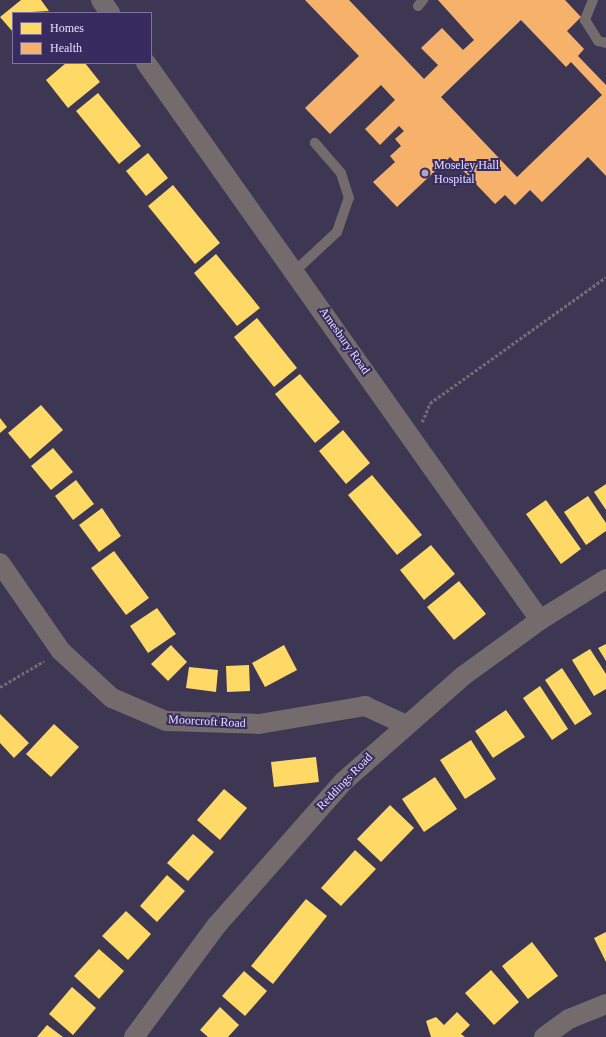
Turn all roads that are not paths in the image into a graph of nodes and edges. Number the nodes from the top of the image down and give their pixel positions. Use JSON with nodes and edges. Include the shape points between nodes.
{"nodes":[{"id":1,"x":101,"y":0,"type":"edge"},
{"id":2,"x":593,"y":0,"type":"edge"},
{"id":3,"x":109,"y":12,"type":"edge"},
{"id":4,"x":606,"y":43,"type":"edge"},
{"id":5,"x":147,"y":64,"type":"edge"},
{"id":6,"x":315,"y":144,"type":"dead end"},
{"id":7,"x":295,"y":271,"type":"junction"},
{"id":8,"x":0,"y":563,"type":"edge"},
{"id":9,"x":606,"y":579,"type":"edge"},
{"id":10,"x":540,"y":620,"type":"junction"},
{"id":11,"x":404,"y":724,"type":"junction"},
{"id":12,"x":606,"y":1004,"type":"edge"},
{"id":13,"x":134,"y":1037,"type":"edge"},
{"id":14,"x":544,"y":1037,"type":"edge"}],
"edges":[{"from":1,"to":3,"type":"street"},
{"from":2,"to":4,"type":"lane","via":[[585,20],[598,41]]},
{"from":5,"to":7,"type":"street","name":"Amesbury Road"},
{"from":6,"to":7,"type":"lane","via":[[341,174],[349,198],[337,232]]},
{"from":7,"to":10,"type":"street","name":"Amesbury Road"},
{"from":8,"to":11,"type":"street","name":"Moorcroft Road","via":[[61,651],[112,698],[166,721],[259,724],[365,706]]},
{"from":9,"to":10,"type":"street","name":"Reddings Road"},
{"from":10,"to":11,"type":"street","name":"Reddings Road","via":[[463,676]]},
{"from":11,"to":13,"type":"street","name":"Reddings Road","via":[[344,781],[271,862],[217,925]]},
{"from":12,"to":14,"type":"street","via":[[569,1019]]}]}
